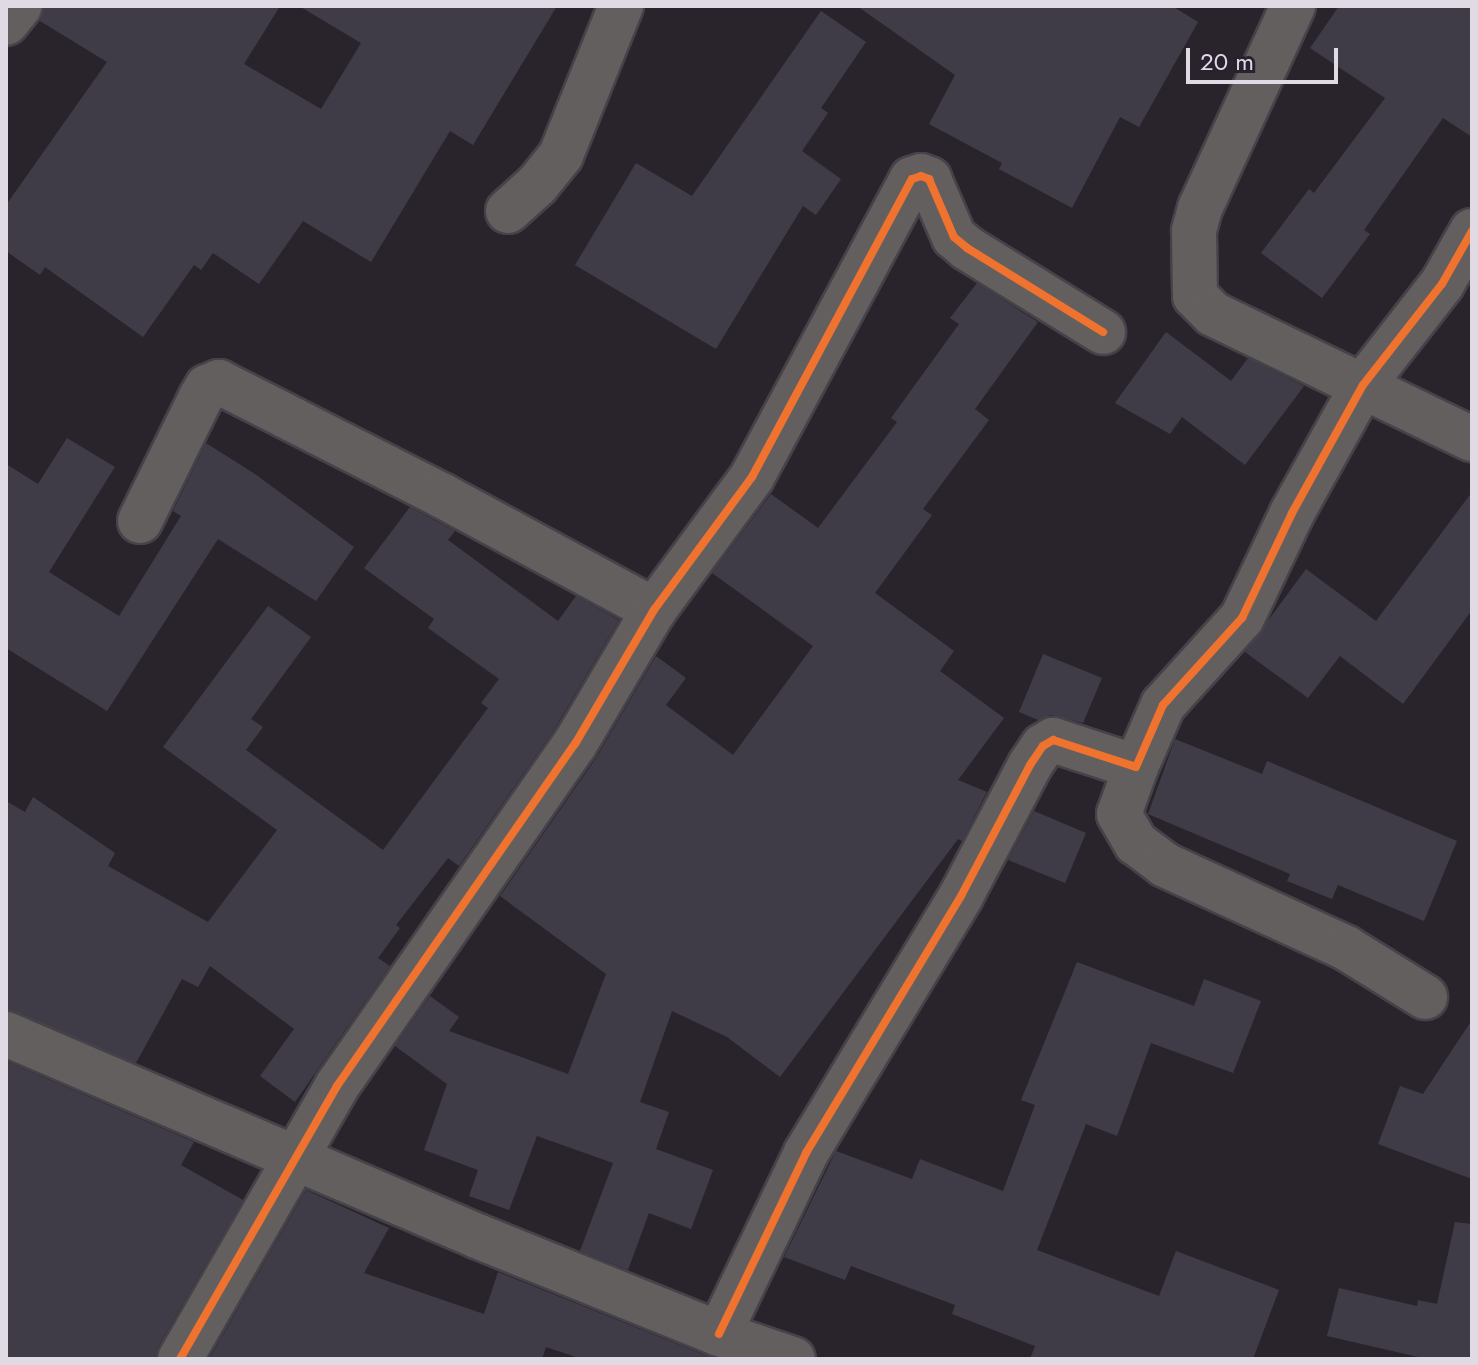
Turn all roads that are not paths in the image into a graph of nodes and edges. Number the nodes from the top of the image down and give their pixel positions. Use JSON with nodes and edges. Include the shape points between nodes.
{"nodes":[{"id":1,"x":621,"y":6,"type":"edge"},
{"id":2,"x":1293,"y":6,"type":"edge"},
{"id":3,"x":508,"y":211,"type":"dead end"},
{"id":4,"x":1472,"y":231,"type":"edge"},
{"id":5,"x":1103,"y":332,"type":"dead end"},
{"id":6,"x":1363,"y":385,"type":"junction"},
{"id":7,"x":1472,"y":439,"type":"edge"},
{"id":8,"x":140,"y":521,"type":"dead end"},
{"id":9,"x":654,"y":610,"type":"junction"},
{"id":10,"x":1136,"y":767,"type":"junction"},
{"id":11,"x":1425,"y":997,"type":"dead end"},
{"id":12,"x":6,"y":1034,"type":"edge"},
{"id":13,"x":293,"y":1160,"type":"junction"},
{"id":14,"x":719,"y":1334,"type":"junction"},
{"id":15,"x":180,"y":1359,"type":"edge"},
{"id":16,"x":793,"y":1359,"type":"edge"}],
"edges":[{"from":1,"to":3,"type":"street","via":[[561,155]]},
{"from":2,"to":6,"type":"street","via":[[1200,208],[1194,231],[1195,296],[1213,314]]},
{"from":4,"to":6,"type":"street","via":[[1442,284]]},
{"from":5,"to":9,"type":"street","via":[[967,248],[954,237],[929,179],[912,179],[752,477]]},
{"from":6,"to":7,"type":"street"},
{"from":6,"to":10,"type":"street","via":[[1292,513],[1242,618],[1163,705]]},
{"from":8,"to":9,"type":"street","via":[[201,397],[219,382]]},
{"from":9,"to":13,"type":"street","via":[[575,744],[337,1086]]},
{"from":10,"to":11,"type":"street","via":[[1119,814],[1136,843],[1165,865],[1346,948]]},
{"from":10,"to":14,"type":"street","via":[[1053,740],[1043,746],[961,896],[806,1153]]},
{"from":12,"to":13,"type":"street"},
{"from":13,"to":14,"type":"street"},
{"from":13,"to":15,"type":"street"},
{"from":14,"to":16,"type":"street"}]}
